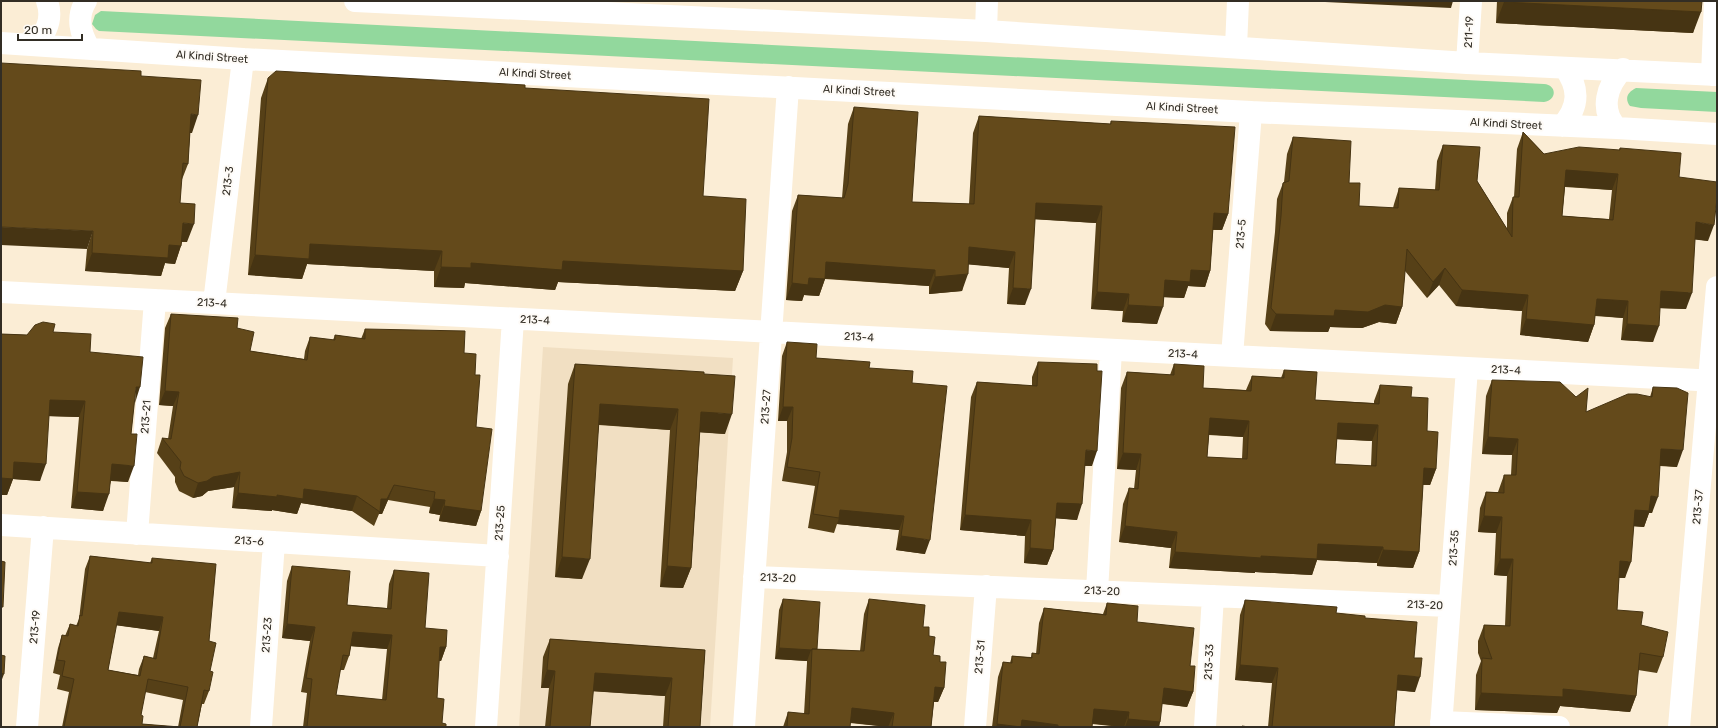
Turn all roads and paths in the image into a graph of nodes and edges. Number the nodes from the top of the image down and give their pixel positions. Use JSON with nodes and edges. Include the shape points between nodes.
{"nodes":[{"id":1,"x":47,"y":1,"type":"edge"},
{"id":2,"x":86,"y":1,"type":"edge"},
{"id":3,"x":355,"y":1,"type":"edge"},
{"id":4,"x":987,"y":1,"type":"edge"},
{"id":5,"x":1238,"y":1,"type":"edge"},
{"id":6,"x":1471,"y":1,"type":"edge"},
{"id":7,"x":1715,"y":1,"type":"edge"},
{"id":8,"x":432,"y":3,"type":"edge"},
{"id":9,"x":719,"y":10,"type":"edge"},
{"id":10,"x":986,"y":31,"type":"junction"},
{"id":11,"x":1,"y":43,"type":"edge"},
{"id":12,"x":35,"y":45,"type":"junction"},
{"id":13,"x":1236,"y":47,"type":"junction"},
{"id":14,"x":90,"y":49,"type":"junction"},
{"id":15,"x":243,"y":59,"type":"junction"},
{"id":16,"x":1467,"y":63,"type":"junction"},
{"id":17,"x":1565,"y":68,"type":"junction"},
{"id":18,"x":1623,"y":69,"type":"junction"},
{"id":19,"x":1714,"y":75,"type":"edge"},
{"id":20,"x":788,"y":87,"type":"junction"},
{"id":21,"x":1251,"y":112,"type":"junction"},
{"id":22,"x":1562,"y":126,"type":"junction"},
{"id":23,"x":1617,"y":128,"type":"junction"},
{"id":24,"x":1717,"y":134,"type":"edge"},
{"id":25,"x":1717,"y":288,"type":"edge"},
{"id":26,"x":1,"y":292,"type":"edge"},
{"id":27,"x":155,"y":300,"type":"junction"},
{"id":28,"x":214,"y":303,"type":"junction"},
{"id":29,"x":513,"y":319,"type":"junction"},
{"id":30,"x":771,"y":332,"type":"junction"},
{"id":31,"x":1111,"y":350,"type":"junction"},
{"id":32,"x":1232,"y":356,"type":"junction"},
{"id":33,"x":1467,"y":368,"type":"junction"},
{"id":34,"x":1713,"y":381,"type":"edge"},
{"id":35,"x":1,"y":525,"type":"edge"},
{"id":36,"x":43,"y":528,"type":"junction"},
{"id":37,"x":137,"y":534,"type":"junction"},
{"id":38,"x":274,"y":542,"type":"junction"},
{"id":39,"x":498,"y":556,"type":"junction"},
{"id":40,"x":754,"y":576,"type":"junction"},
{"id":41,"x":986,"y":586,"type":"junction"},
{"id":42,"x":1097,"y":591,"type":"junction"},
{"id":43,"x":1213,"y":596,"type":"junction"},
{"id":44,"x":1449,"y":606,"type":"junction"},
{"id":45,"x":1441,"y":725,"type":"edge"},
{"id":46,"x":27,"y":727,"type":"edge"},
{"id":47,"x":260,"y":727,"type":"edge"},
{"id":48,"x":486,"y":727,"type":"edge"},
{"id":49,"x":744,"y":727,"type":"edge"},
{"id":50,"x":975,"y":727,"type":"edge"},
{"id":51,"x":1205,"y":727,"type":"edge"},
{"id":52,"x":1559,"y":727,"type":"edge"},
{"id":53,"x":1679,"y":727,"type":"edge"}],
"edges":[{"from":1,"to":12,"type":"street","via":[[50,17],[48,27]]},
{"from":2,"to":14,"type":"street","via":[[80,22],[81,32]]},
{"from":3,"to":8,"type":"street"},
{"from":4,"to":10,"type":"street"},
{"from":5,"to":13,"type":"street"},
{"from":6,"to":16,"type":"street","name":"211-19"},
{"from":7,"to":19,"type":"street"},
{"from":8,"to":9,"type":"street"},
{"from":9,"to":10,"type":"street"},
{"from":10,"to":13,"type":"street"},
{"from":11,"to":12,"type":"street","name":"Al Kindi Street"},
{"from":12,"to":14,"type":"street","name":"Al Kindi Street"},
{"from":13,"to":16,"type":"street"},
{"from":14,"to":15,"type":"street","name":"Al Kindi Street"},
{"from":15,"to":20,"type":"street","name":"Al Kindi Street"},
{"from":15,"to":28,"type":"street","name":"213-3"},
{"from":16,"to":17,"type":"street"},
{"from":17,"to":18,"type":"street"},
{"from":17,"to":22,"type":"street","via":[[1571,76],[1576,97],[1574,108]]},
{"from":18,"to":19,"type":"street"},
{"from":18,"to":23,"type":"street","via":[[1607,93],[1608,112],[1611,122]]},
{"from":20,"to":21,"type":"street","name":"Al Kindi Street"},
{"from":20,"to":30,"type":"street","name":"213-27"},
{"from":21,"to":22,"type":"street","name":"Al Kindi Street"},
{"from":21,"to":32,"type":"street","name":"213-5"},
{"from":22,"to":23,"type":"street","name":"Al Kindi Street"},
{"from":23,"to":24,"type":"street","name":"Al Kindi Street"},
{"from":25,"to":34,"type":"street","name":"213-37"},
{"from":26,"to":27,"type":"street","name":"213-4"},
{"from":27,"to":28,"type":"street","name":"213-4"},
{"from":27,"to":37,"type":"street","name":"213-21"},
{"from":28,"to":29,"type":"street","name":"213-4"},
{"from":29,"to":30,"type":"street","name":"213-4"},
{"from":29,"to":39,"type":"street","name":"213-25"},
{"from":30,"to":31,"type":"street","name":"213-4"},
{"from":30,"to":40,"type":"street","name":"213-27"},
{"from":31,"to":32,"type":"street","name":"213-4"},
{"from":31,"to":42,"type":"street"},
{"from":32,"to":33,"type":"street","name":"213-4"},
{"from":33,"to":34,"type":"street","name":"213-4"},
{"from":33,"to":44,"type":"street","name":"213-35"},
{"from":34,"to":53,"type":"street","name":"213-37"},
{"from":35,"to":36,"type":"street","name":"213-6"},
{"from":36,"to":37,"type":"street","name":"213-6"},
{"from":36,"to":46,"type":"street","name":"213-19"},
{"from":37,"to":38,"type":"street","name":"213-6"},
{"from":38,"to":39,"type":"street","name":"213-6"},
{"from":38,"to":47,"type":"street","name":"213-23"},
{"from":39,"to":48,"type":"street","name":"213-25"},
{"from":40,"to":41,"type":"street","name":"213-20"},
{"from":40,"to":49,"type":"street","name":"213-27"},
{"from":41,"to":42,"type":"street","name":"213-20"},
{"from":41,"to":50,"type":"street","name":"213-31"},
{"from":42,"to":43,"type":"street","name":"213-20"},
{"from":43,"to":44,"type":"street","name":"213-20"},
{"from":43,"to":51,"type":"street","name":"213-33"},
{"from":44,"to":45,"type":"street","name":"213-35"},
{"from":45,"to":52,"type":"street"}]}
